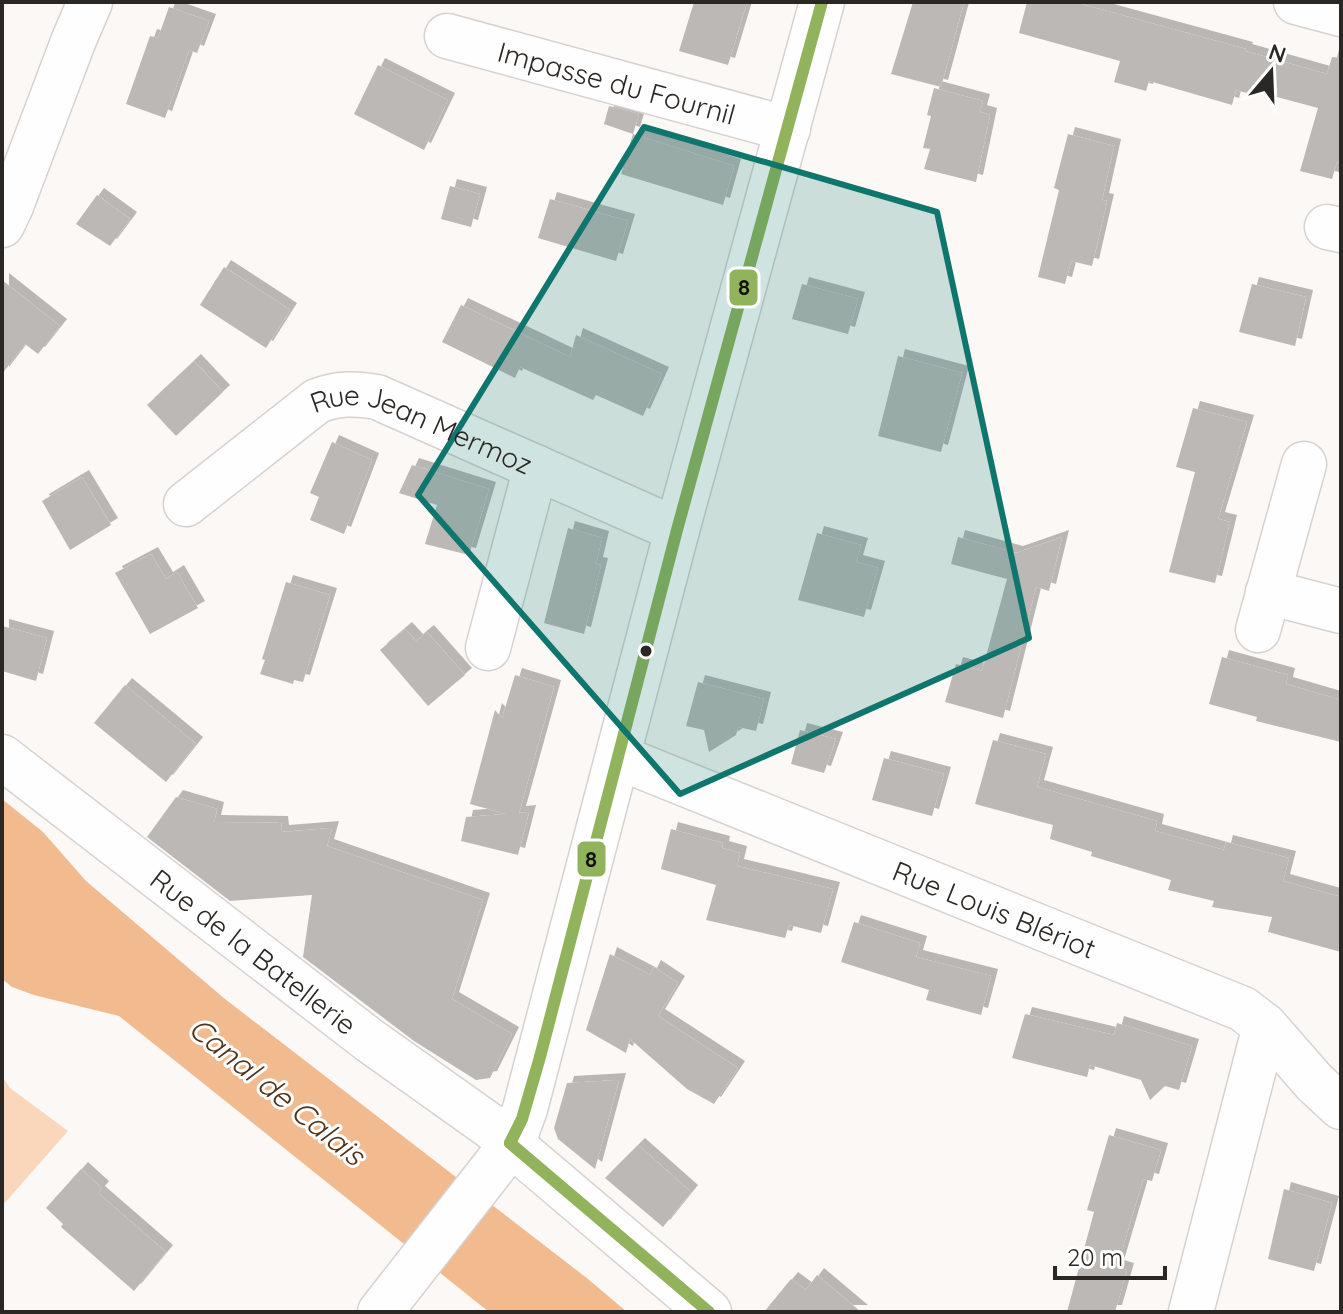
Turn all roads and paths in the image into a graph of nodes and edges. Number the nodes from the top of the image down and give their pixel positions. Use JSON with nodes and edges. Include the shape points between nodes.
{"nodes":[{"id":1,"x":90,"y":2,"type":"edge"},
{"id":2,"x":822,"y":2,"type":"edge"},
{"id":3,"x":1296,"y":2,"type":"edge"},
{"id":4,"x":1341,"y":14,"type":"edge"},
{"id":5,"x":447,"y":36,"type":"dead end"},
{"id":6,"x":788,"y":129,"type":"junction"},
{"id":7,"x":2,"y":225,"type":"edge"},
{"id":8,"x":1304,"y":464,"type":"dead end"},
{"id":9,"x":536,"y":467,"type":"junction"},
{"id":10,"x":186,"y":504,"type":"dead end"},
{"id":11,"x":677,"y":530,"type":"junction"},
{"id":12,"x":1341,"y":611,"type":"edge"},
{"id":13,"x":488,"y":648,"type":"dead end"},
{"id":14,"x":2,"y":757,"type":"edge"},
{"id":15,"x":618,"y":757,"type":"junction"},
{"id":16,"x":1265,"y":1026,"type":"junction"},
{"id":17,"x":1341,"y":1107,"type":"edge"},
{"id":18,"x":500,"y":1157,"type":"junction"},
{"id":19,"x":380,"y":1312,"type":"edge"},
{"id":20,"x":709,"y":1312,"type":"edge"},
{"id":21,"x":1191,"y":1312,"type":"edge"}],
"edges":[{"from":1,"to":7,"type":"street"},
{"from":2,"to":6,"type":"street"},
{"from":3,"to":4,"type":"street"},
{"from":5,"to":6,"type":"street","name":"Impasse du Fournil"},
{"from":6,"to":11,"type":"street"},
{"from":8,"to":12,"type":"street","via":[[1263,611]]},
{"from":9,"to":10,"type":"street","name":"Rue Jean Mermoz","via":[[377,397],[345,394],[317,401]]},
{"from":9,"to":11,"type":"street","name":"Rue Jean Mermoz"},
{"from":9,"to":13,"type":"street"},
{"from":11,"to":15,"type":"street"},
{"from":14,"to":18,"type":"street","name":"Rue de la Batellerie","via":[[369,1040],[482,1120]]},
{"from":15,"to":16,"type":"street","name":"Rue Louis Blériot","via":[[1243,1009]]},
{"from":15,"to":18,"type":"street","via":[[522,1119]]},
{"from":16,"to":17,"type":"street","name":"Rue Louis Blériot"},
{"from":16,"to":21,"type":"street"},
{"from":18,"to":19,"type":"street"},
{"from":18,"to":20,"type":"street","name":"Rue de la Batellerie"}]}
